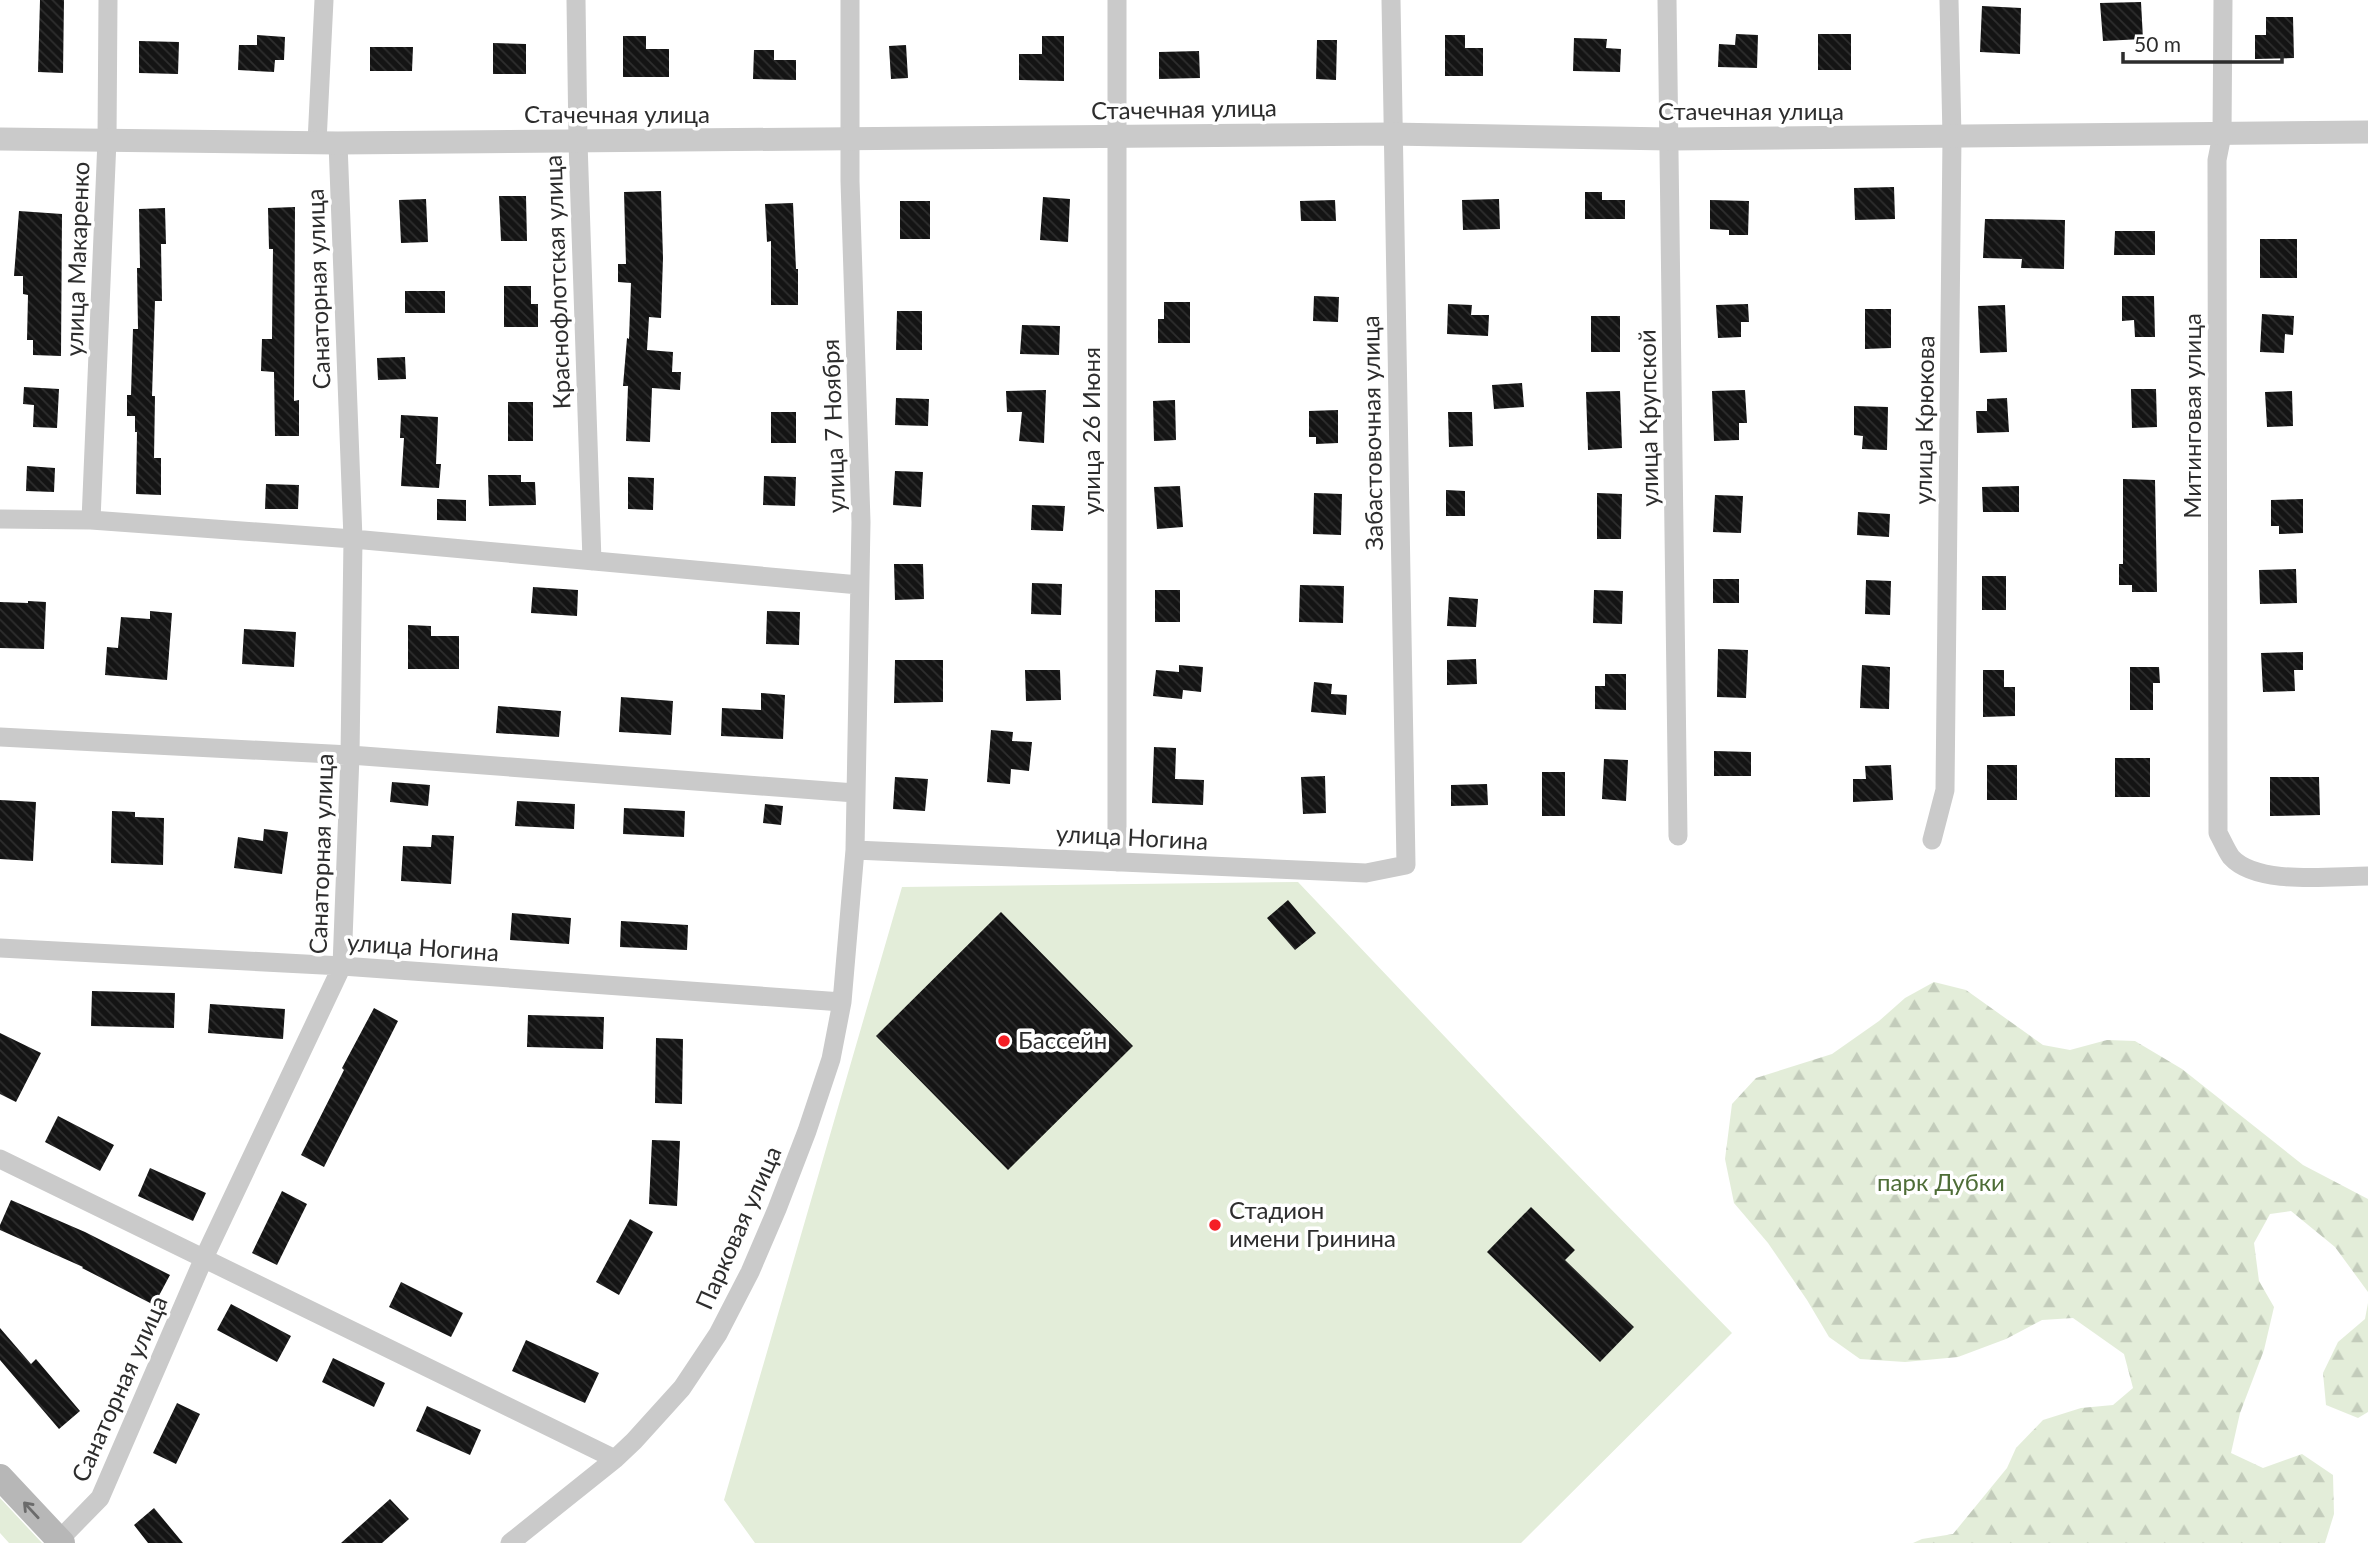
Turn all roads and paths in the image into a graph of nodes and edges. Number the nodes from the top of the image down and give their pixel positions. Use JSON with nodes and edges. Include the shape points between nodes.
{"nodes":[{"id":1,"x":108,"y":0,"type":"edge"},
{"id":2,"x":324,"y":0,"type":"edge"},
{"id":3,"x":576,"y":0,"type":"edge"},
{"id":4,"x":850,"y":0,"type":"edge"},
{"id":5,"x":1117,"y":0,"type":"edge"},
{"id":6,"x":1391,"y":0,"type":"edge"},
{"id":7,"x":1667,"y":0,"type":"edge"},
{"id":8,"x":1949,"y":0,"type":"edge"},
{"id":9,"x":2222,"y":0,"type":"edge"},
{"id":10,"x":2368,"y":132,"type":"edge"},
{"id":11,"x":1391,"y":134,"type":"junction"},
{"id":12,"x":2222,"y":135,"type":"junction"},
{"id":13,"x":1952,"y":136,"type":"junction"},
{"id":14,"x":1117,"y":138,"type":"junction"},
{"id":15,"x":0,"y":139,"type":"edge"},
{"id":16,"x":850,"y":139,"type":"junction"},
{"id":17,"x":1670,"y":139,"type":"junction"},
{"id":18,"x":107,"y":140,"type":"junction"},
{"id":19,"x":328,"y":142,"type":"junction"},
{"id":20,"x":578,"y":142,"type":"junction"},
{"id":21,"x":0,"y":519,"type":"edge"},
{"id":22,"x":91,"y":520,"type":"junction"},
{"id":23,"x":353,"y":539,"type":"junction"},
{"id":24,"x":592,"y":561,"type":"junction"},
{"id":25,"x":859,"y":585,"type":"junction"},
{"id":26,"x":0,"y":737,"type":"edge"},
{"id":27,"x":350,"y":755,"type":"junction"},
{"id":28,"x":855,"y":793,"type":"junction"},
{"id":29,"x":1678,"y":836,"type":"dead end"},
{"id":30,"x":1932,"y":840,"type":"dead end"},
{"id":31,"x":855,"y":850,"type":"junction"},
{"id":32,"x":1117,"y":862,"type":"junction"},
{"id":33,"x":1406,"y":865,"type":"joint"},
{"id":34,"x":2368,"y":876,"type":"edge"},
{"id":35,"x":0,"y":948,"type":"edge"},
{"id":36,"x":342,"y":966,"type":"junction"},
{"id":37,"x":842,"y":1002,"type":"junction"},
{"id":38,"x":0,"y":1159,"type":"edge"},
{"id":39,"x":204,"y":1259,"type":"junction"},
{"id":40,"x":614,"y":1459,"type":"junction"},
{"id":41,"x":0,"y":1477,"type":"edge"},
{"id":42,"x":60,"y":1541,"type":"edge"},
{"id":43,"x":510,"y":1543,"type":"edge"}],
"edges":[{"from":1,"to":18,"type":"street","name":"улица Макаренко"},
{"from":2,"to":19,"type":"street","name":"Санаторная улица"},
{"from":3,"to":20,"type":"street","name":"Краснофлотская улица"},
{"from":4,"to":16,"type":"street","name":"улица 7 Ноября"},
{"from":5,"to":14,"type":"street","name":"улица 26 Июня"},
{"from":6,"to":11,"type":"street","name":"Забастовочная улица"},
{"from":7,"to":17,"type":"street","name":"улица Крупской"},
{"from":8,"to":13,"type":"street","name":"улица Крюкова"},
{"from":9,"to":12,"type":"street","name":"Митинговая улица"},
{"from":10,"to":12,"type":"street","name":"Стачечная улица"},
{"from":11,"to":14,"type":"street","name":"Стачечная улица"},
{"from":11,"to":17,"type":"street","name":"Стачечная улица"},
{"from":11,"to":33,"type":"street","name":"Забастовочная улица"},
{"from":12,"to":13,"type":"street","name":"Стачечная улица"},
{"from":12,"to":34,"type":"street","name":"Митинговая улица","via":[[2217,160],[2218,833],[2231,856],[2248,870],[2274,876]]},
{"from":13,"to":17,"type":"street","name":"Стачечная улица"},
{"from":13,"to":30,"type":"street","name":"улица Крюкова","via":[[1945,790]]},
{"from":14,"to":16,"type":"street","name":"Стачечная улица"},
{"from":14,"to":32,"type":"street","name":"улица 26 Июня"},
{"from":15,"to":18,"type":"street","name":"Стачечная улица"},
{"from":16,"to":20,"type":"street","name":"Стачечная улица"},
{"from":16,"to":25,"type":"street","name":"улица 7 Ноября"},
{"from":17,"to":29,"type":"street","name":"улица Крупской"},
{"from":18,"to":19,"type":"street","name":"Стачечная улица"},
{"from":18,"to":22,"type":"street","name":"улица Макаренко"},
{"from":19,"to":20,"type":"street","name":"Стачечная улица"},
{"from":19,"to":23,"type":"street","name":"Санаторная улица"},
{"from":20,"to":24,"type":"street","name":"Краснофлотская улица"},
{"from":21,"to":22,"type":"street"},
{"from":22,"to":23,"type":"street"},
{"from":23,"to":24,"type":"street"},
{"from":23,"to":27,"type":"street","name":"Санаторная улица"},
{"from":24,"to":25,"type":"street"},
{"from":25,"to":28,"type":"street","name":"улица 7 Ноября"},
{"from":26,"to":27,"type":"street"},
{"from":27,"to":28,"type":"street"},
{"from":27,"to":36,"type":"street","name":"Санаторная улица"},
{"from":28,"to":31,"type":"street","name":"улица 7 Ноября"},
{"from":31,"to":32,"type":"street","name":"улица Ногина"},
{"from":31,"to":37,"type":"street","name":"Парковая улица"},
{"from":32,"to":33,"type":"street","name":"улица Ногина","via":[[1366,873]]},
{"from":35,"to":36,"type":"street","name":"улица Ногина"},
{"from":36,"to":37,"type":"street","name":"улица Ногина"},
{"from":36,"to":39,"type":"street","name":"Санаторная улица"},
{"from":37,"to":40,"type":"street","name":"Парковая улица","via":[[831,1059],[807,1131],[750,1272],[719,1334],[682,1388]]},
{"from":38,"to":39,"type":"street"},
{"from":39,"to":40,"type":"street"},
{"from":39,"to":42,"type":"street","name":"Санаторная улица","via":[[100,1498]]},
{"from":40,"to":43,"type":"street","name":"Парковая улица"},
{"from":42,"to":41,"type":"main road","one_way":true}]}
